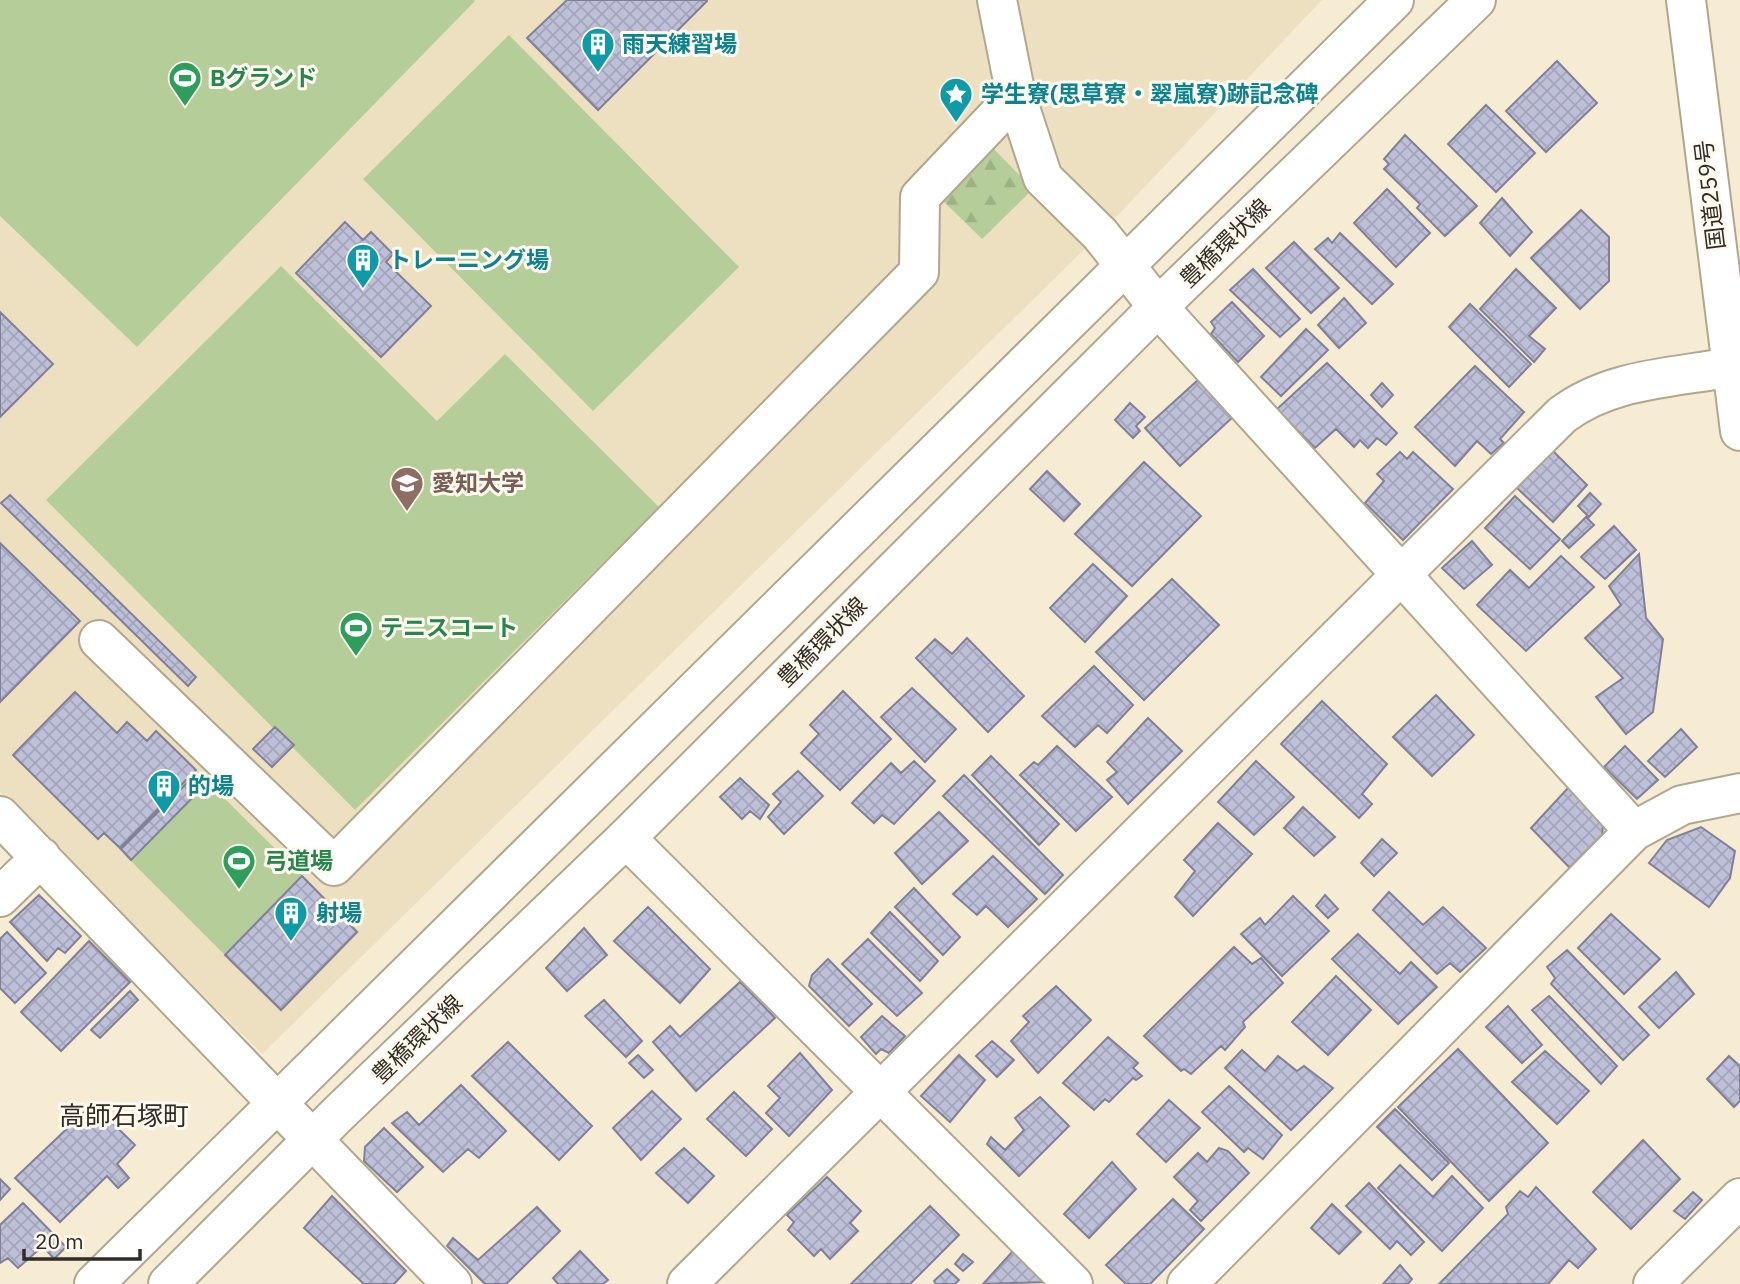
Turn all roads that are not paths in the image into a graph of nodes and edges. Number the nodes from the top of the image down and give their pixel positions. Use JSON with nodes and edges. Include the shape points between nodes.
{"nodes":[{"id":1,"x":997,"y":0,"type":"edge"},
{"id":2,"x":1394,"y":0,"type":"edge"},
{"id":3,"x":1476,"y":0,"type":"edge"},
{"id":4,"x":1686,"y":0,"type":"edge"},
{"id":5,"x":1016,"y":96,"type":"junction"},
{"id":6,"x":1124,"y":265,"type":"junction"},
{"id":7,"x":1158,"y":307,"type":"junction"},
{"id":8,"x":1731,"y":367,"type":"junction"},
{"id":9,"x":1740,"y":431,"type":"edge"},
{"id":10,"x":1404,"y":574,"type":"junction"},
{"id":11,"x":99,"y":640,"type":"dead end"},
{"id":12,"x":1740,"y":793,"type":"edge"},
{"id":13,"x":0,"y":816,"type":"edge"},
{"id":14,"x":1634,"y":831,"type":"junction"},
{"id":15,"x":626,"y":838,"type":"junction"},
{"id":16,"x":41,"y":857,"type":"junction"},
{"id":17,"x":0,"y":897,"type":"edge"},
{"id":18,"x":882,"y":1091,"type":"junction"},
{"id":19,"x":277,"y":1105,"type":"junction"},
{"id":20,"x":312,"y":1141,"type":"junction"},
{"id":21,"x":1740,"y":1198,"type":"edge"},
{"id":22,"x":94,"y":1284,"type":"edge"},
{"id":23,"x":168,"y":1284,"type":"edge"},
{"id":24,"x":452,"y":1284,"type":"edge"},
{"id":25,"x":687,"y":1284,"type":"edge"},
{"id":26,"x":1073,"y":1284,"type":"edge"},
{"id":27,"x":1187,"y":1284,"type":"edge"},
{"id":28,"x":1653,"y":1284,"type":"edge"}],
"edges":[{"from":1,"to":5,"type":"main road"},
{"from":2,"to":6,"type":"main road"},
{"from":3,"to":7,"type":"main road","name":"豊橋環状線"},
{"from":4,"to":8,"type":"main road","name":"国道259号"},
{"from":5,"to":6,"type":"main road","via":[[1043,178],[1100,234]]},
{"from":5,"to":11,"type":"main road","via":[[920,197],[919,272],[334,866]]},
{"from":6,"to":7,"type":"main road"},
{"from":6,"to":19,"type":"main road"},
{"from":7,"to":10,"type":"main road"},
{"from":7,"to":15,"type":"main road","name":"豊橋環状線"},
{"from":8,"to":9,"type":"main road","name":"国道259号"},
{"from":8,"to":10,"type":"main road","via":[[1614,387],[1585,398],[1562,415]]},
{"from":10,"to":14,"type":"main road"},
{"from":10,"to":18,"type":"main road"},
{"from":12,"to":14,"type":"main road","via":[[1682,805]]},
{"from":13,"to":16,"type":"main road"},
{"from":14,"to":27,"type":"main road"},
{"from":15,"to":18,"type":"main road"},
{"from":15,"to":20,"type":"main road","name":"豊橋環状線"},
{"from":16,"to":17,"type":"main road"},
{"from":16,"to":19,"type":"main road"},
{"from":18,"to":25,"type":"main road"},
{"from":18,"to":26,"type":"main road"},
{"from":19,"to":20,"type":"main road"},
{"from":19,"to":22,"type":"main road"},
{"from":20,"to":23,"type":"main road","name":"豊橋環状線"},
{"from":20,"to":24,"type":"main road"},
{"from":21,"to":28,"type":"main road"}]}
